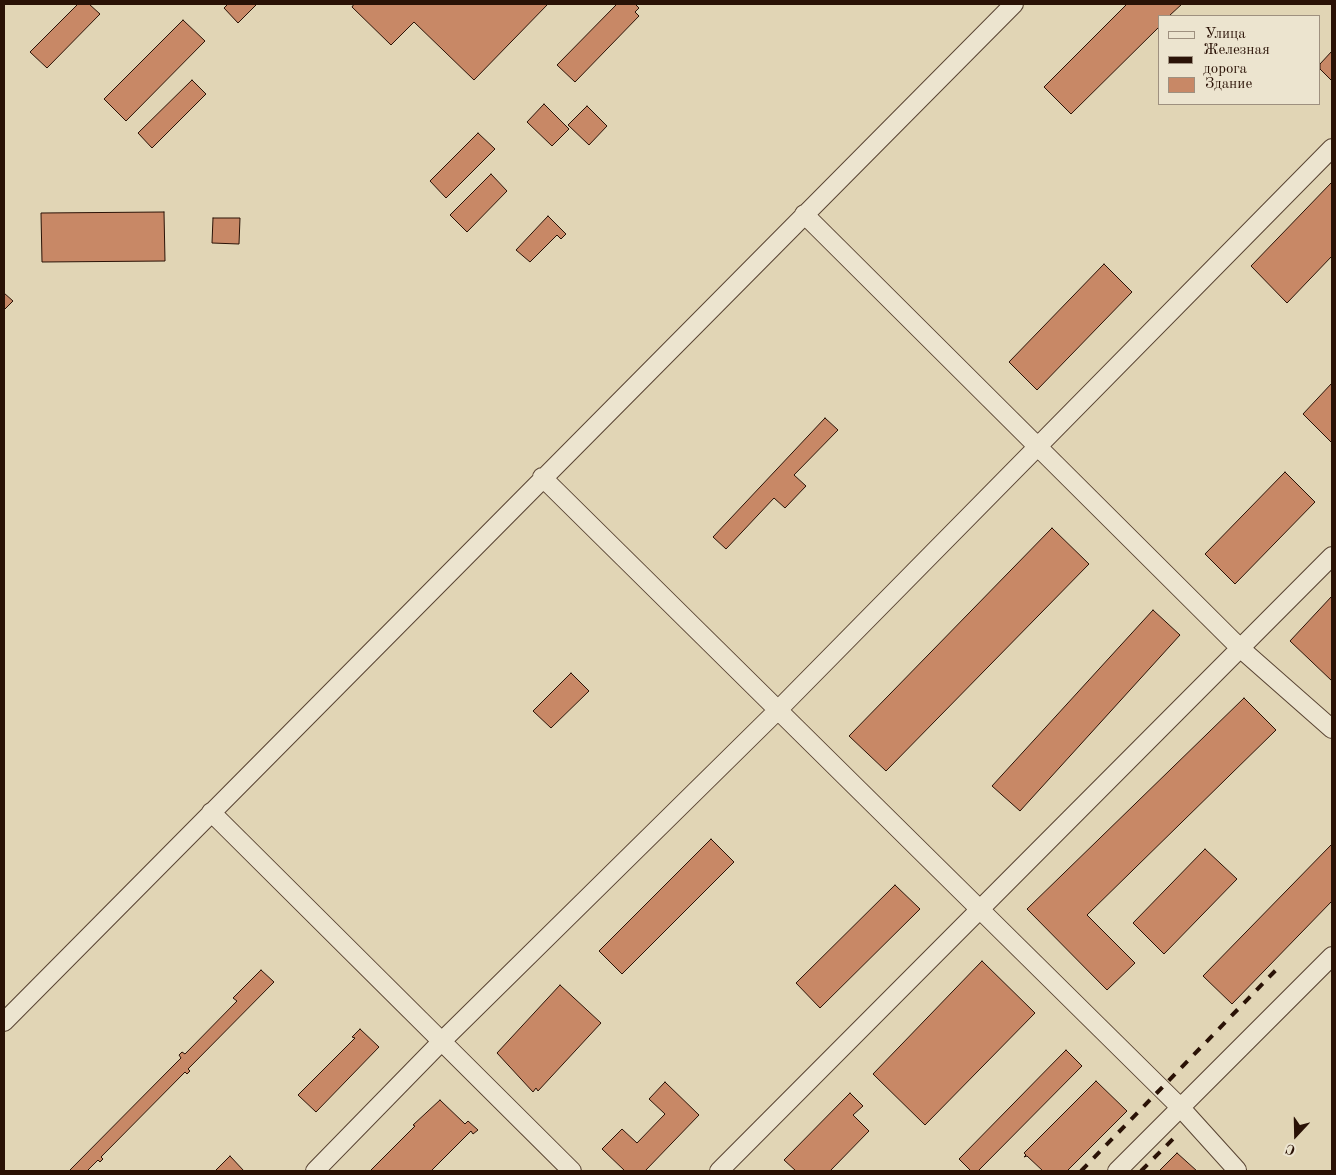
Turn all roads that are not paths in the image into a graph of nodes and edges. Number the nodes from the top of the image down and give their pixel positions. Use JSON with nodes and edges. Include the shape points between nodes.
{"nodes":[{"id":1,"x":1014,"y":4,"type":"edge"},
{"id":2,"x":1332,"y":148,"type":"edge"},
{"id":3,"x":804,"y":214,"type":"junction"},
{"id":4,"x":1037,"y":446,"type":"junction"},
{"id":5,"x":542,"y":477,"type":"junction"},
{"id":6,"x":1332,"y":556,"type":"edge"},
{"id":7,"x":1240,"y":648,"type":"junction"},
{"id":8,"x":778,"y":710,"type":"junction"},
{"id":9,"x":1332,"y":729,"type":"edge"},
{"id":10,"x":211,"y":812,"type":"junction"},
{"id":11,"x":980,"y":909,"type":"junction"},
{"id":12,"x":1332,"y":956,"type":"edge"},
{"id":13,"x":4,"y":1022,"type":"edge"},
{"id":14,"x":442,"y":1041,"type":"junction"},
{"id":15,"x":1180,"y":1107,"type":"junction"},
{"id":16,"x":1236,"y":1170,"type":"dead end"},
{"id":17,"x":315,"y":1171,"type":"edge"},
{"id":18,"x":572,"y":1171,"type":"edge"},
{"id":19,"x":719,"y":1171,"type":"edge"},
{"id":20,"x":1117,"y":1171,"type":"edge"}],
"edges":[{"from":1,"to":3,"type":"lane"},
{"from":2,"to":4,"type":"lane"},
{"from":3,"to":4,"type":"lane"},
{"from":3,"to":5,"type":"lane"},
{"from":4,"to":7,"type":"lane"},
{"from":4,"to":8,"type":"lane"},
{"from":5,"to":8,"type":"lane"},
{"from":5,"to":10,"type":"lane"},
{"from":6,"to":7,"type":"lane"},
{"from":7,"to":9,"type":"lane"},
{"from":7,"to":11,"type":"lane"},
{"from":8,"to":11,"type":"lane"},
{"from":8,"to":14,"type":"lane"},
{"from":10,"to":13,"type":"lane"},
{"from":10,"to":14,"type":"lane"},
{"from":11,"to":15,"type":"lane"},
{"from":11,"to":19,"type":"lane"},
{"from":12,"to":15,"type":"lane"},
{"from":14,"to":17,"type":"lane"},
{"from":14,"to":18,"type":"lane"},
{"from":15,"to":16,"type":"lane"},
{"from":15,"to":20,"type":"lane"}]}
